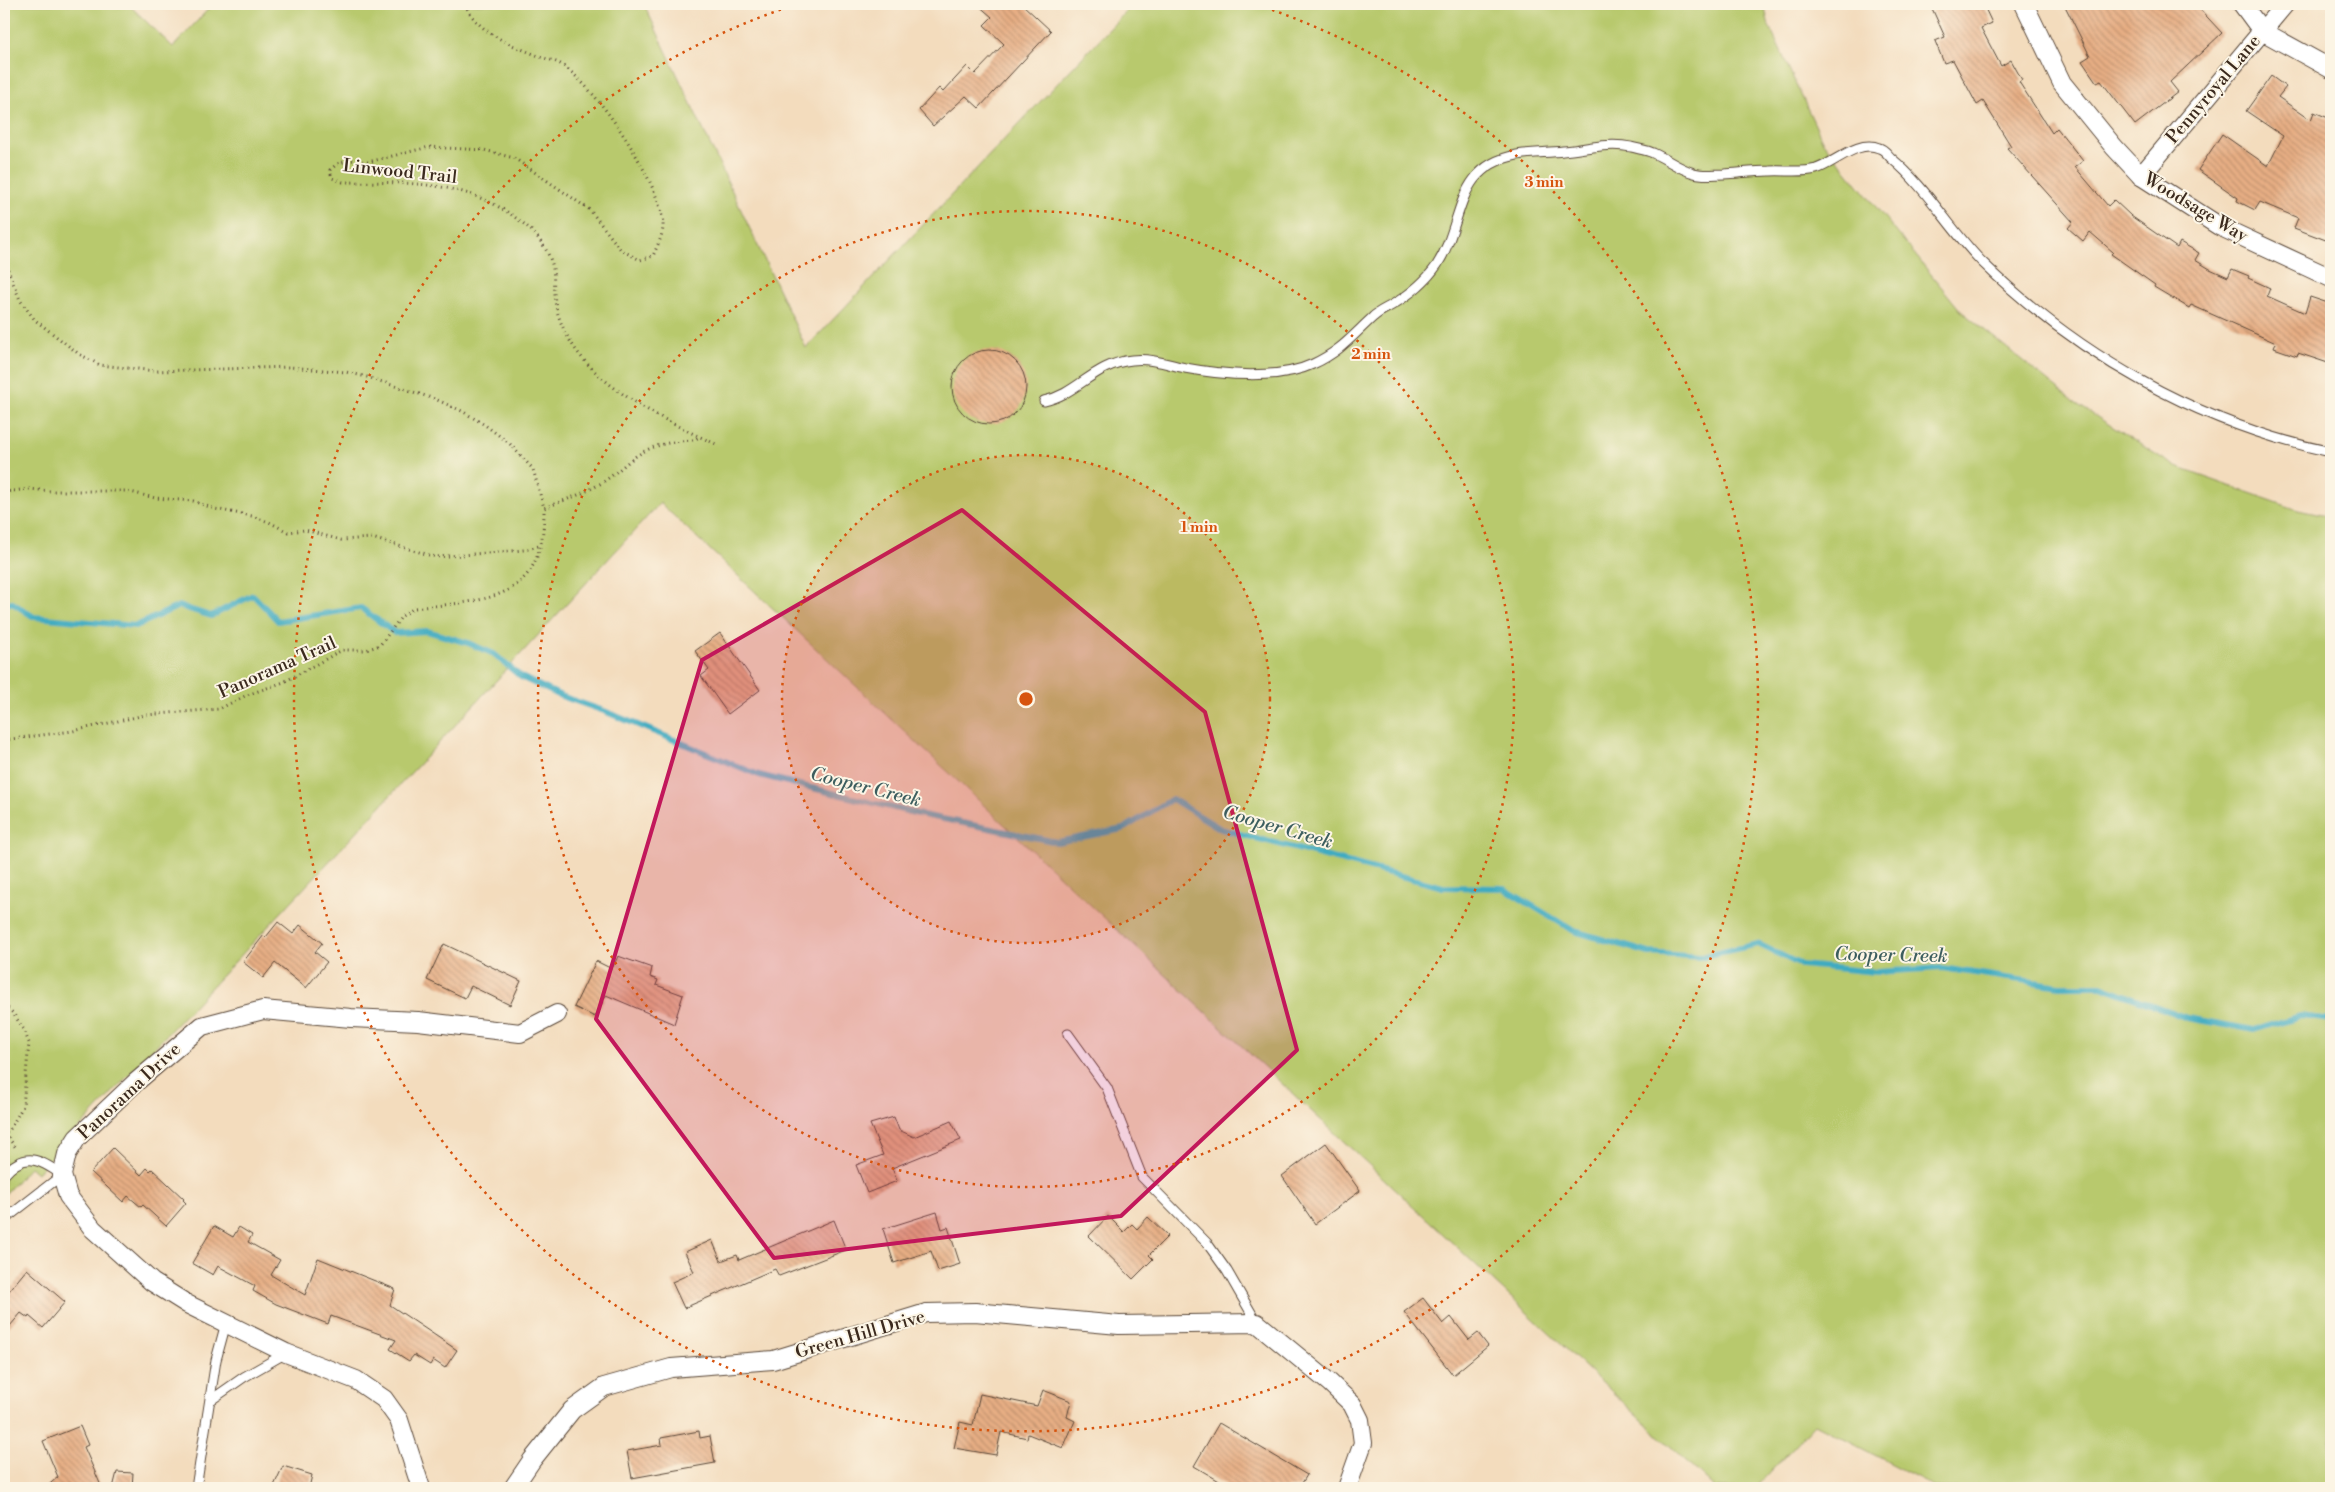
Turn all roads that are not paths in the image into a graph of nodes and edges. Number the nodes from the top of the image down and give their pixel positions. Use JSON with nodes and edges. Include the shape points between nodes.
{"nodes":[{"id":1,"x":2024,"y":4,"type":"edge"},
{"id":2,"x":2242,"y":4,"type":"edge"},
{"id":3,"x":2285,"y":4,"type":"edge"},
{"id":4,"x":2262,"y":30,"type":"junction"},
{"id":5,"x":2331,"y":69,"type":"edge"},
{"id":6,"x":2141,"y":176,"type":"junction"},
{"id":7,"x":2331,"y":278,"type":"edge"},
{"id":8,"x":1044,"y":401,"type":"dead end"},
{"id":9,"x":2331,"y":452,"type":"edge"},
{"id":10,"x":557,"y":1014,"type":"dead end"},
{"id":11,"x":1068,"y":1034,"type":"dead end"},
{"id":12,"x":4,"y":1175,"type":"edge"},
{"id":13,"x":62,"y":1175,"type":"junction"},
{"id":14,"x":4,"y":1220,"type":"edge"},
{"id":15,"x":1257,"y":1323,"type":"junction"},
{"id":16,"x":226,"y":1324,"type":"junction"},
{"id":17,"x":286,"y":1353,"type":"junction"},
{"id":18,"x":211,"y":1400,"type":"junction"},
{"id":19,"x":196,"y":1488,"type":"edge"},
{"id":20,"x":421,"y":1488,"type":"edge"},
{"id":21,"x":513,"y":1488,"type":"edge"},
{"id":22,"x":1347,"y":1488,"type":"edge"}],
"edges":[{"from":1,"to":6,"type":"street","name":"Woodsage Way","via":[[2062,83]]},
{"from":2,"to":4,"type":"street"},
{"from":3,"to":4,"type":"street","name":"Pennyroyal Lane"},
{"from":4,"to":5,"type":"street"},
{"from":4,"to":6,"type":"street","name":"Pennyroyal Lane"},
{"from":6,"to":7,"type":"street","name":"Woodsage Way","via":[[2219,226]]},
{"from":8,"to":9,"type":"lane","via":[[1057,398],[1086,377],[1118,363],[1136,360],[1253,375],[1307,367],[1335,353],[1374,315],[1420,284],[1436,266],[1447,246],[1468,186],[1486,166],[1513,155],[1601,145],[1625,146],[1653,153],[1698,175],[1813,170],[1861,147],[1879,148],[1902,167],[1960,238],[2024,300],[2128,375],[2231,423],[2293,444]]},
{"from":10,"to":13,"type":"street","name":"Panorama Drive","via":[[520,1033],[418,1021],[263,1010],[202,1026],[77,1138],[67,1154]]},
{"from":11,"to":15,"type":"lane","via":[[1108,1088],[1142,1177],[1207,1242]]},
{"from":12,"to":13,"type":"lane","via":[[23,1160],[34,1159]]},
{"from":13,"to":14,"type":"lane"},
{"from":13,"to":16,"type":"street","via":[[68,1196],[93,1229],[152,1282]]},
{"from":15,"to":21,"type":"street","name":"Green Hill Drive","via":[[1119,1325],[975,1312],[926,1313],[773,1360],[671,1368],[604,1387],[572,1410]]},
{"from":15,"to":22,"type":"street","via":[[1352,1404],[1360,1420],[1363,1443]]},
{"from":16,"to":17,"type":"street"},
{"from":16,"to":18,"type":"lane","via":[[216,1360]]},
{"from":17,"to":18,"type":"lane"},
{"from":17,"to":20,"type":"street","via":[[356,1380],[384,1399],[399,1420]]},
{"from":18,"to":19,"type":"lane"}]}
